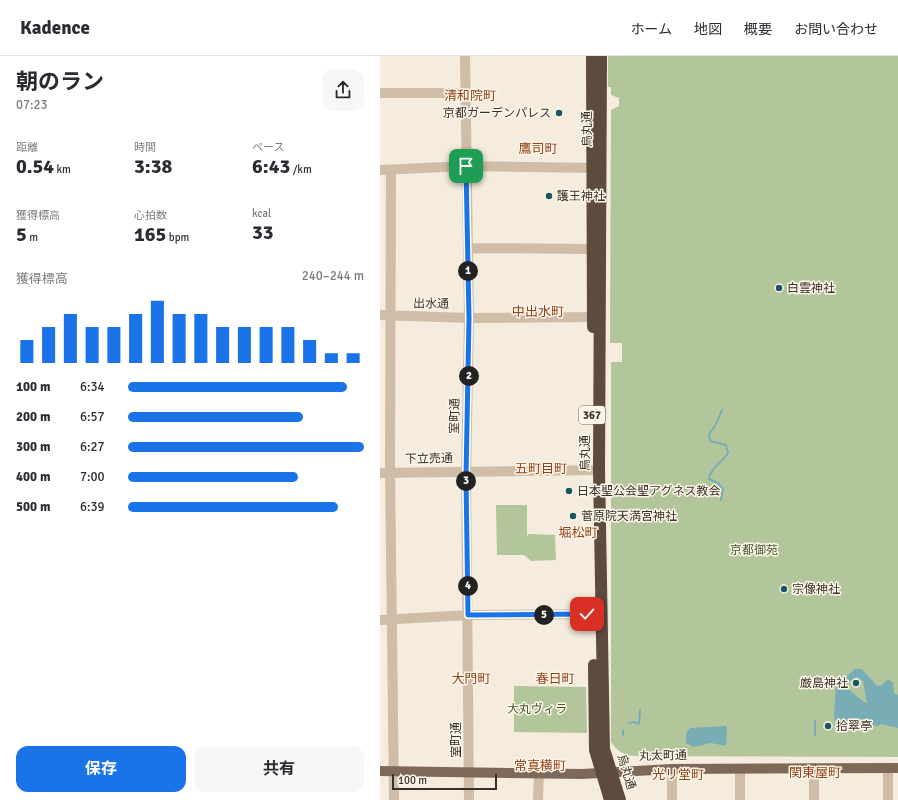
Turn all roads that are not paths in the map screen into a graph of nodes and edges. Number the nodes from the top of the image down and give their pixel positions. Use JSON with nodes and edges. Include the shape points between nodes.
{"nodes":[{"id":1,"x":466,"y":56,"type":"edge"},
{"id":2,"x":592,"y":56,"type":"edge"},
{"id":3,"x":601,"y":56,"type":"edge"},
{"id":4,"x":380,"y":93,"type":"edge"},
{"id":5,"x":465,"y":93,"type":"junction"},
{"id":6,"x":466,"y":166,"type":"junction"},
{"id":7,"x":596,"y":168,"type":"junction"},
{"id":8,"x":380,"y":170,"type":"edge"},
{"id":9,"x":391,"y":170,"type":"junction"},
{"id":10,"x":468,"y":248,"type":"junction"},
{"id":11,"x":592,"y":249,"type":"junction"},
{"id":12,"x":380,"y":315,"type":"edge"},
{"id":13,"x":392,"y":316,"type":"junction"},
{"id":14,"x":597,"y":317,"type":"junction"},
{"id":15,"x":469,"y":318,"type":"junction"},
{"id":16,"x":595,"y":470,"type":"junction"},
{"id":17,"x":466,"y":472,"type":"junction"},
{"id":18,"x":380,"y":473,"type":"edge"},
{"id":19,"x":392,"y":473,"type":"junction"},
{"id":20,"x":596,"y":614,"type":"junction"},
{"id":21,"x":468,"y":615,"type":"junction"},
{"id":22,"x":392,"y":619,"type":"junction"},
{"id":23,"x":380,"y":620,"type":"edge"},
{"id":24,"x":814,"y":768,"type":"junction"},
{"id":25,"x":893,"y":768,"type":"edge"},
{"id":26,"x":672,"y":769,"type":"junction"},
{"id":27,"x":740,"y":769,"type":"junction"},
{"id":28,"x":380,"y":771,"type":"edge"},
{"id":29,"x":394,"y":771,"type":"junction"},
{"id":30,"x":469,"y":771,"type":"junction"},
{"id":31,"x":607,"y":772,"type":"junction"},
{"id":32,"x":538,"y":773,"type":"junction"},
{"id":33,"x":394,"y":800,"type":"edge"},
{"id":34,"x":469,"y":800,"type":"edge"},
{"id":35,"x":538,"y":800,"type":"edge"},
{"id":36,"x":610,"y":800,"type":"edge"},
{"id":37,"x":620,"y":800,"type":"edge"},
{"id":38,"x":672,"y":800,"type":"edge"},
{"id":39,"x":740,"y":800,"type":"edge"},
{"id":40,"x":814,"y":800,"type":"edge"},
{"id":41,"x":888,"y":800,"type":"edge"}],
"edges":[{"from":1,"to":5,"type":"street","name":"室町通"},
{"from":2,"to":7,"type":"highway","name":"烏丸通","number":"367"},
{"from":3,"to":7,"type":"highway","name":"烏丸通","number":"367"},
{"from":4,"to":5,"type":"street"},
{"from":5,"to":6,"type":"street","name":"室町通"},
{"from":6,"to":7,"type":"street"},
{"from":6,"to":9,"type":"street"},
{"from":6,"to":10,"type":"street","name":"室町通"},
{"from":7,"to":11,"type":"highway","name":"烏丸通","number":"367"},
{"from":7,"to":14,"type":"highway","name":"烏丸通","number":"367"},
{"from":8,"to":9,"type":"street"},
{"from":9,"to":13,"type":"street"},
{"from":10,"to":11,"type":"street"},
{"from":10,"to":15,"type":"street","name":"室町通"},
{"from":11,"to":14,"type":"highway","name":"烏丸通","number":"367"},
{"from":12,"to":13,"type":"street","name":"出水通"},
{"from":13,"to":15,"type":"street","name":"出水通"},
{"from":13,"to":19,"type":"street"},
{"from":14,"to":15,"type":"street","name":"出水通"},
{"from":14,"to":16,"type":"highway","name":"烏丸通","number":"367"},
{"from":15,"to":17,"type":"street","name":"室町通"},
{"from":16,"to":17,"type":"street","name":"下立売通"},
{"from":16,"to":20,"type":"highway","name":"烏丸通","number":"367"},
{"from":17,"to":19,"type":"street","name":"下立売通"},
{"from":17,"to":21,"type":"street","name":"室町通"},
{"from":18,"to":19,"type":"street","name":"下立売通"},
{"from":19,"to":22,"type":"street"},
{"from":20,"to":21,"type":"street"},
{"from":20,"to":31,"type":"highway","name":"烏丸通","number":"367","via":[[595,750]]},
{"from":21,"to":22,"type":"street"},
{"from":21,"to":30,"type":"street","name":"室町通"},
{"from":22,"to":23,"type":"street"},
{"from":22,"to":29,"type":"street"},
{"from":24,"to":25,"type":"main road","name":"丸太町通"},
{"from":24,"to":27,"type":"main road","name":"丸太町通"},
{"from":24,"to":40,"type":"street"},
{"from":25,"to":41,"type":"street"},
{"from":26,"to":27,"type":"main road","name":"丸太町通"},
{"from":26,"to":31,"type":"main road","name":"丸太町通"},
{"from":26,"to":38,"type":"street"},
{"from":27,"to":39,"type":"street"},
{"from":28,"to":29,"type":"main road","name":"丸太町通"},
{"from":29,"to":30,"type":"main road","name":"丸太町通"},
{"from":29,"to":33,"type":"street"},
{"from":30,"to":32,"type":"main road","name":"丸太町通"},
{"from":30,"to":34,"type":"street","name":"室町通"},
{"from":31,"to":32,"type":"main road","name":"丸太町通"},
{"from":31,"to":36,"type":"highway","name":"烏丸通","number":"367"},
{"from":31,"to":37,"type":"highway","name":"烏丸通","number":"367"},
{"from":32,"to":35,"type":"street"}]}
